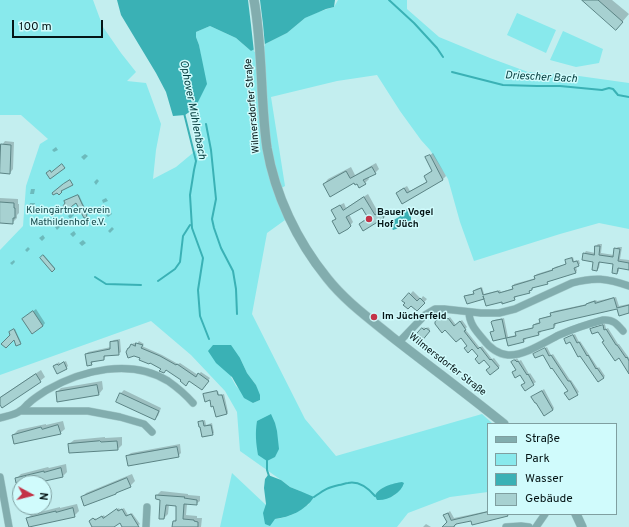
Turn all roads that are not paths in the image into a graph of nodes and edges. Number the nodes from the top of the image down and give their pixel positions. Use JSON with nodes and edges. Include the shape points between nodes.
{"nodes":[{"id":1,"x":254,"y":0,"type":"edge"},
{"id":2,"x":629,"y":286,"type":"edge"},
{"id":3,"x":469,"y":312,"type":"junction"},
{"id":4,"x":623,"y":331,"type":"dead end"},
{"id":5,"x":399,"y":342,"type":"junction"},
{"id":6,"x":194,"y":403,"type":"dead end"},
{"id":7,"x":20,"y":411,"type":"junction"},
{"id":8,"x":0,"y":418,"type":"edge"},
{"id":9,"x":503,"y":423,"type":"edge"},
{"id":10,"x":152,"y":432,"type":"dead end"},
{"id":11,"x":0,"y":477,"type":"edge"},
{"id":12,"x":147,"y":506,"type":"dead end"},
{"id":13,"x":543,"y":515,"type":"edge"},
{"id":14,"x":576,"y":515,"type":"edge"},
{"id":15,"x":9,"y":527,"type":"edge"},
{"id":16,"x":146,"y":527,"type":"edge"},
{"id":17,"x":506,"y":527,"type":"edge"},
{"id":18,"x":529,"y":527,"type":"edge"},
{"id":19,"x":536,"y":527,"type":"edge"},
{"id":20,"x":582,"y":527,"type":"edge"}],
"edges":[{"from":1,"to":5,"type":"street","name":"Wilmersdorfer Straße","via":[[267,148],[278,191],[309,254],[328,279],[350,302]]},
{"from":2,"to":3,"type":"street","via":[[603,279],[580,281],[508,311]]},
{"from":3,"to":4,"type":"street","via":[[472,325],[488,344],[507,355],[519,354],[560,335],[607,319],[616,323]]},
{"from":3,"to":5,"type":"street","via":[[435,309],[425,314]]},
{"from":5,"to":9,"type":"street","name":"Wilmersdorfer Straße"},
{"from":6,"to":7,"type":"street","via":[[167,381],[152,374],[123,368],[84,374],[59,384],[45,391]]},
{"from":7,"to":8,"type":"street"},
{"from":7,"to":10,"type":"street","via":[[88,411],[138,422]]},
{"from":11,"to":15,"type":"street"},
{"from":12,"to":16,"type":"street"},
{"from":13,"to":19,"type":"street"},
{"from":14,"to":20,"type":"street"},
{"from":17,"to":18,"type":"street"}]}
